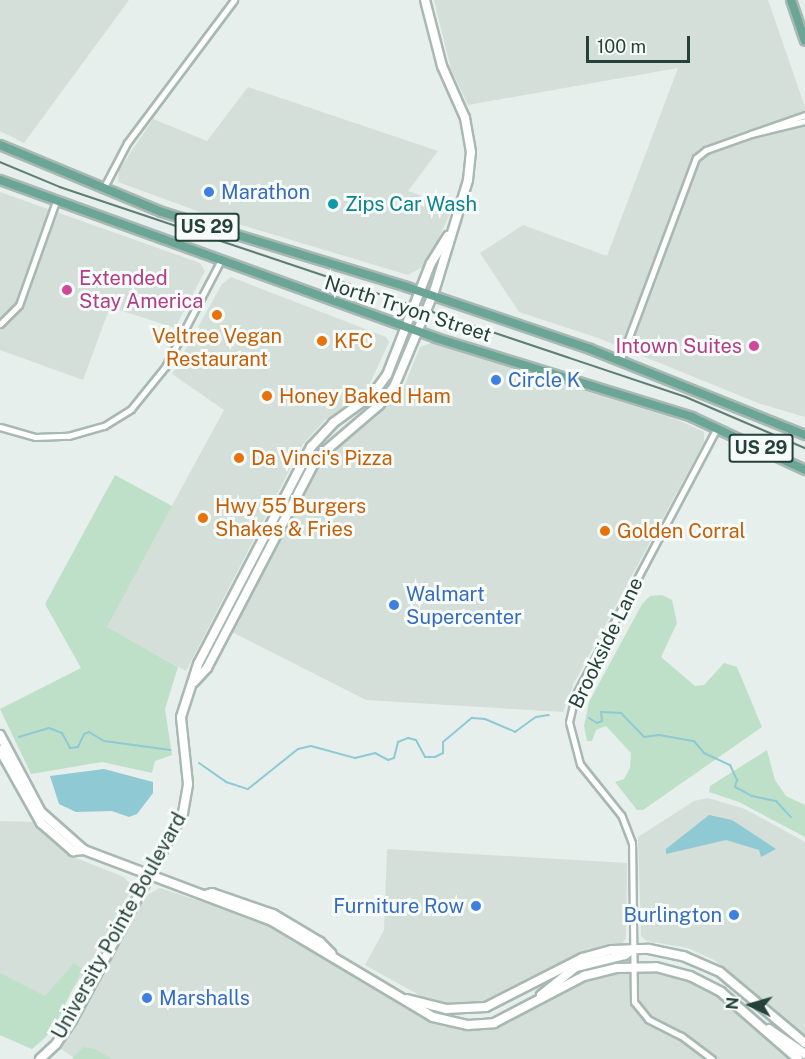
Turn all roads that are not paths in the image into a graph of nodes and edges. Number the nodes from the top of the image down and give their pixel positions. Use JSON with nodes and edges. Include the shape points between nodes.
{"nodes":[{"id":1,"x":234,"y":0,"type":"edge"},
{"id":2,"x":425,"y":0,"type":"edge"},
{"id":3,"x":791,"y":0,"type":"edge"},
{"id":4,"x":805,"y":41,"type":"edge"},
{"id":5,"x":805,"y":115,"type":"edge"},
{"id":6,"x":805,"y":121,"type":"edge"},
{"id":7,"x":751,"y":134,"type":"junction"},
{"id":8,"x":0,"y":145,"type":"edge"},
{"id":9,"x":0,"y":180,"type":"edge"},
{"id":10,"x":103,"y":189,"type":"junction"},
{"id":11,"x":56,"y":201,"type":"junction"},
{"id":12,"x":448,"y":236,"type":"junction"},
{"id":13,"x":220,"y":262,"type":"junction"},
{"id":14,"x":420,"y":291,"type":"junction"},
{"id":15,"x":433,"y":296,"type":"junction"},
{"id":16,"x":0,"y":324,"type":"edge"},
{"id":17,"x":406,"y":326,"type":"junction"},
{"id":18,"x":418,"y":331,"type":"junction"},
{"id":19,"x":620,"y":360,"type":"junction"},
{"id":20,"x":0,"y":428,"type":"edge"},
{"id":21,"x":717,"y":428,"type":"junction"},
{"id":22,"x":805,"y":435,"type":"edge"},
{"id":23,"x":805,"y":470,"type":"edge"},
{"id":24,"x":194,"y":682,"type":"junction"},
{"id":25,"x":0,"y":735,"type":"edge"},
{"id":26,"x":0,"y":750,"type":"edge"},
{"id":27,"x":84,"y":850,"type":"junction"},
{"id":28,"x":149,"y":876,"type":"junction"},
{"id":29,"x":633,"y":949,"type":"junction"},
{"id":30,"x":632,"y":967,"type":"junction"},
{"id":31,"x":406,"y":999,"type":"junction"},
{"id":32,"x":532,"y":1005,"type":"junction"},
{"id":33,"x":486,"y":1007,"type":"junction"},
{"id":34,"x":760,"y":1024,"type":"junction"},
{"id":35,"x":474,"y":1025,"type":"junction"},
{"id":36,"x":805,"y":1043,"type":"edge"},
{"id":37,"x":805,"y":1054,"type":"edge"},
{"id":38,"x":40,"y":1059,"type":"edge"},
{"id":39,"x":712,"y":1059,"type":"edge"},
{"id":40,"x":798,"y":1059,"type":"edge"}],
"edges":[{"from":1,"to":10,"type":"street","via":[[127,143]]},
{"from":2,"to":12,"type":"street","via":[[439,56],[470,136],[469,175]]},
{"from":3,"to":4,"type":"main road"},
{"from":5,"to":7,"type":"street"},
{"from":6,"to":7,"type":"street"},
{"from":7,"to":19,"type":"street","via":[[703,152],[695,161]]},
{"from":8,"to":10,"type":"main road","name":"North Tryon Street","number":"US 29"},
{"from":9,"to":11,"type":"main road","name":"North Tryon Street","number":"US 29"},
{"from":10,"to":14,"type":"main road","name":"North Tryon Street","number":"US 29","via":[[232,235]]},
{"from":11,"to":13,"type":"main road","name":"North Tryon Street","number":"US 29"},
{"from":11,"to":16,"type":"street","via":[[19,305]]},
{"from":12,"to":14,"type":"street","name":"University Pointe Boulevard"},
{"from":12,"to":15,"type":"street","name":"University Pointe Boulevard"},
{"from":13,"to":17,"type":"main road","name":"North Tryon Street","number":"US 29"},
{"from":13,"to":20,"type":"street","via":[[165,367],[131,409],[100,427],[68,436],[35,436]]},
{"from":14,"to":15,"type":"main road","name":"North Tryon Street","number":"US 29"},
{"from":14,"to":17,"type":"street","name":"University Pointe Boulevard"},
{"from":15,"to":18,"type":"street","name":"University Pointe Boulevard"},
{"from":15,"to":19,"type":"main road","name":"North Tryon Street","number":"US 29"},
{"from":17,"to":18,"type":"main road","name":"North Tryon Street","number":"US 29"},
{"from":17,"to":24,"type":"street","name":"University Pointe Boulevard","via":[[378,389],[333,423],[311,447],[212,636]]},
{"from":18,"to":21,"type":"main road","name":"North Tryon Street","number":"US 29","via":[[649,402]]},
{"from":18,"to":24,"type":"street","name":"University Pointe Boulevard","via":[[389,394],[317,458],[207,668]]},
{"from":19,"to":22,"type":"main road","name":"North Tryon Street","number":"US 29"},
{"from":21,"to":23,"type":"main road","name":"North Tryon Street","number":"US 29"},
{"from":21,"to":29,"type":"street","name":"Brookside Lane","via":[[570,711],[570,735],[576,756],[617,809],[630,835],[634,862]]},
{"from":24,"to":28,"type":"street","name":"University Pointe Boulevard","via":[[181,721],[188,778],[185,804]]},
{"from":25,"to":27,"type":"street","via":[[41,812]]},
{"from":26,"to":27,"type":"street","via":[[41,823],[73,851]]},
{"from":27,"to":28,"type":"street"},
{"from":28,"to":31,"type":"street","via":[[273,914]]},
{"from":28,"to":38,"type":"street","name":"University Pointe Boulevard","via":[[65,1032]]},
{"from":29,"to":30,"type":"street","name":"Brookside Lane"},
{"from":29,"to":32,"type":"street","via":[[573,969]]},
{"from":29,"to":33,"type":"street","via":[[602,952],[574,961],[514,996]]},
{"from":29,"to":36,"type":"street","via":[[674,954],[720,972]]},
{"from":30,"to":32,"type":"street","via":[[584,976]]},
{"from":30,"to":34,"type":"street","via":[[656,967],[696,978],[721,992]]},
{"from":30,"to":39,"type":"street","name":"Brookside Lane","via":[[633,998],[640,1012]]},
{"from":31,"to":33,"type":"street","via":[[453,1009]]},
{"from":31,"to":35,"type":"street","via":[[439,1020]]},
{"from":32,"to":35,"type":"street","via":[[500,1021]]},
{"from":33,"to":35,"type":"street"},
{"from":34,"to":37,"type":"street","via":[[787,1038]]},
{"from":34,"to":40,"type":"street"}]}
